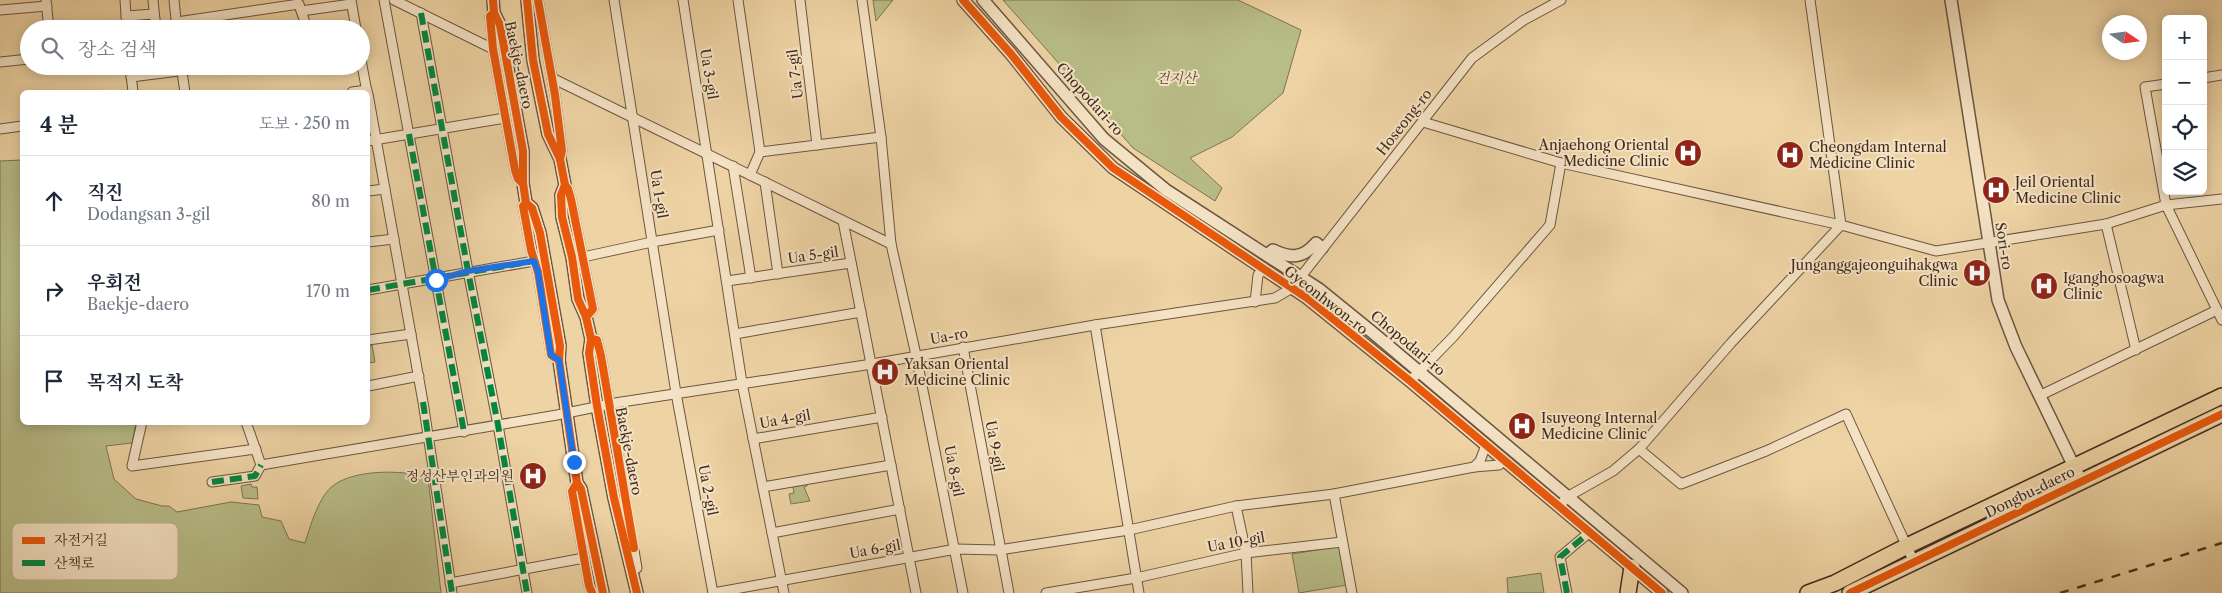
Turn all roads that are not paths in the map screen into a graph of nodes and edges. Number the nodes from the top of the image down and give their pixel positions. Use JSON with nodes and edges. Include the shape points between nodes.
{"nodes":[{"id":1,"x":125,"y":0,"type":"edge"},
{"id":2,"x":153,"y":0,"type":"edge"},
{"id":3,"x":174,"y":0,"type":"edge"},
{"id":4,"x":384,"y":0,"type":"edge"},
{"id":5,"x":394,"y":0,"type":"edge"},
{"id":6,"x":493,"y":0,"type":"edge"},
{"id":7,"x":527,"y":0,"type":"edge"},
{"id":8,"x":538,"y":0,"type":"edge"},
{"id":9,"x":614,"y":0,"type":"edge"},
{"id":10,"x":683,"y":0,"type":"edge"},
{"id":11,"x":738,"y":0,"type":"edge"},
{"id":12,"x":800,"y":0,"type":"edge"},
{"id":13,"x":862,"y":0,"type":"edge"},
{"id":14,"x":963,"y":0,"type":"edge"},
{"id":15,"x":983,"y":0,"type":"edge"},
{"id":16,"x":1561,"y":0,"type":"edge"},
{"id":17,"x":1810,"y":0,"type":"edge"},
{"id":18,"x":1952,"y":0,"type":"edge"},
{"id":19,"x":351,"y":2,"type":"edge"},
{"id":20,"x":46,"y":3,"type":"edge"},
{"id":21,"x":300,"y":5,"type":"edge"},
{"id":22,"x":0,"y":10,"type":"edge"},
{"id":23,"x":422,"y":13,"type":"junction"},
{"id":24,"x":494,"y":13,"type":"junction"},
{"id":25,"x":154,"y":14,"type":"junction"},
{"id":26,"x":126,"y":16,"type":"junction"},
{"id":27,"x":48,"y":20,"type":"edge"},
{"id":28,"x":126,"y":20,"type":"edge"},
{"id":29,"x":155,"y":20,"type":"edge"},
{"id":30,"x":176,"y":20,"type":"edge"},
{"id":31,"x":212,"y":20,"type":"edge"},
{"id":32,"x":304,"y":20,"type":"edge"},
{"id":33,"x":354,"y":20,"type":"edge"},
{"id":34,"x":493,"y":49,"type":"junction"},
{"id":35,"x":20,"y":60,"type":"edge"},
{"id":36,"x":0,"y":62,"type":"edge"},
{"id":37,"x":144,"y":75,"type":"edge"},
{"id":38,"x":183,"y":75,"type":"edge"},
{"id":39,"x":364,"y":75,"type":"edge"},
{"id":40,"x":2222,"y":75,"type":"edge"},
{"id":41,"x":131,"y":77,"type":"joint"},
{"id":42,"x":2207,"y":77,"type":"edge"},
{"id":43,"x":552,"y":78,"type":"junction"},
{"id":44,"x":2162,"y":85,"type":"edge"},
{"id":45,"x":133,"y":90,"type":"edge"},
{"id":46,"x":185,"y":90,"type":"edge"},
{"id":47,"x":367,"y":90,"type":"edge"},
{"id":48,"x":633,"y":117,"type":"junction"},
{"id":49,"x":505,"y":118,"type":"junction"},
{"id":50,"x":370,"y":121,"type":"edge"},
{"id":51,"x":1423,"y":122,"type":"junction"},
{"id":52,"x":20,"y":126,"type":"edge"},
{"id":53,"x":0,"y":129,"type":"edge"},
{"id":54,"x":443,"y":129,"type":"junction"},
{"id":55,"x":409,"y":134,"type":"junction"},
{"id":56,"x":881,"y":137,"type":"junction"},
{"id":57,"x":372,"y":140,"type":"edge"},
{"id":58,"x":817,"y":146,"type":"junction"},
{"id":59,"x":708,"y":152,"type":"junction"},
{"id":60,"x":760,"y":152,"type":"junction"},
{"id":61,"x":560,"y":159,"type":"junction"},
{"id":62,"x":1561,"y":163,"type":"junction"},
{"id":63,"x":733,"y":166,"type":"junction"},
{"id":64,"x":750,"y":175,"type":"junction"},
{"id":65,"x":765,"y":182,"type":"junction"},
{"id":66,"x":523,"y":183,"type":"junction"},
{"id":67,"x":564,"y":185,"type":"junction"},
{"id":68,"x":385,"y":189,"type":"junction"},
{"id":69,"x":370,"y":191,"type":"edge"},
{"id":70,"x":2222,"y":199,"type":"edge"},
{"id":71,"x":526,"y":203,"type":"junction"},
{"id":72,"x":2166,"y":205,"type":"junction"},
{"id":73,"x":843,"y":221,"type":"junction"},
{"id":74,"x":2106,"y":224,"type":"junction"},
{"id":75,"x":1842,"y":225,"type":"junction"},
{"id":76,"x":719,"y":230,"type":"junction"},
{"id":77,"x":394,"y":238,"type":"junction"},
{"id":78,"x":370,"y":242,"type":"edge"},
{"id":79,"x":652,"y":242,"type":"junction"},
{"id":80,"x":1988,"y":242,"type":"junction"},
{"id":81,"x":892,"y":244,"type":"junction"},
{"id":82,"x":1322,"y":248,"type":"junction"},
{"id":83,"x":1268,"y":255,"type":"junction"},
{"id":84,"x":583,"y":257,"type":"junction"},
{"id":85,"x":534,"y":261,"type":"junction"},
{"id":86,"x":851,"y":264,"type":"junction"},
{"id":87,"x":1264,"y":268,"type":"junction"},
{"id":88,"x":468,"y":271,"type":"junction"},
{"id":89,"x":778,"y":274,"type":"junction"},
{"id":90,"x":1300,"y":277,"type":"junction"},
{"id":91,"x":751,"y":278,"type":"junction"},
{"id":92,"x":436,"y":280,"type":"junction"},
{"id":93,"x":727,"y":281,"type":"junction"},
{"id":94,"x":402,"y":285,"type":"junction"},
{"id":95,"x":1292,"y":288,"type":"junction"},
{"id":96,"x":370,"y":290,"type":"edge"},
{"id":97,"x":1255,"y":302,"type":"junction"},
{"id":98,"x":2217,"y":310,"type":"junction"},
{"id":99,"x":860,"y":312,"type":"junction"},
{"id":100,"x":586,"y":317,"type":"junction"},
{"id":101,"x":2222,"y":320,"type":"edge"},
{"id":102,"x":1095,"y":325,"type":"junction"},
{"id":103,"x":411,"y":334,"type":"junction"},
{"id":104,"x":734,"y":334,"type":"junction"},
{"id":105,"x":370,"y":340,"type":"edge"},
{"id":106,"x":964,"y":347,"type":"junction"},
{"id":107,"x":2136,"y":350,"type":"junction"},
{"id":108,"x":916,"y":355,"type":"junction"},
{"id":109,"x":559,"y":360,"type":"junction"},
{"id":110,"x":872,"y":364,"type":"junction"},
{"id":111,"x":1419,"y":371,"type":"junction"},
{"id":112,"x":419,"y":376,"type":"junction"},
{"id":113,"x":1410,"y":381,"type":"junction"},
{"id":114,"x":742,"y":383,"type":"junction"},
{"id":115,"x":370,"y":386,"type":"edge"},
{"id":116,"x":676,"y":393,"type":"junction"},
{"id":117,"x":2041,"y":394,"type":"junction"},
{"id":118,"x":2222,"y":396,"type":"edge"},
{"id":119,"x":603,"y":405,"type":"junction"},
{"id":120,"x":566,"y":414,"type":"junction"},
{"id":121,"x":2222,"y":414,"type":"edge"},
{"id":122,"x":882,"y":417,"type":"junction"},
{"id":123,"x":141,"y":425,"type":"edge"},
{"id":124,"x":247,"y":425,"type":"edge"},
{"id":125,"x":498,"y":425,"type":"junction"},
{"id":126,"x":464,"y":432,"type":"junction"},
{"id":127,"x":429,"y":437,"type":"junction"},
{"id":128,"x":753,"y":439,"type":"junction"},
{"id":129,"x":1486,"y":446,"type":"junction"},
{"id":130,"x":256,"y":449,"type":"junction"},
{"id":131,"x":1639,"y":449,"type":"junction"},
{"id":132,"x":1504,"y":460,"type":"junction"},
{"id":133,"x":891,"y":465,"type":"junction"},
{"id":134,"x":261,"y":466,"type":"junction"},
{"id":135,"x":1474,"y":466,"type":"junction"},
{"id":136,"x":2075,"y":466,"type":"junction"},
{"id":137,"x":2081,"y":481,"type":"junction"},
{"id":138,"x":212,"y":482,"type":"dead end"},
{"id":139,"x":576,"y":483,"type":"junction"},
{"id":140,"x":763,"y":487,"type":"junction"},
{"id":141,"x":1334,"y":494,"type":"junction"},
{"id":142,"x":1564,"y":502,"type":"junction"},
{"id":143,"x":1236,"y":506,"type":"junction"},
{"id":144,"x":900,"y":509,"type":"junction"},
{"id":145,"x":1129,"y":530,"type":"junction"},
{"id":146,"x":1590,"y":532,"type":"junction"},
{"id":147,"x":772,"y":533,"type":"junction"},
{"id":148,"x":1342,"y":542,"type":"junction"},
{"id":149,"x":1907,"y":546,"type":"junction"},
{"id":150,"x":956,"y":549,"type":"junction"},
{"id":151,"x":999,"y":550,"type":"junction"},
{"id":152,"x":1246,"y":552,"type":"junction"},
{"id":153,"x":910,"y":557,"type":"junction"},
{"id":154,"x":584,"y":558,"type":"junction"},
{"id":155,"x":1914,"y":562,"type":"junction"},
{"id":156,"x":1632,"y":567,"type":"junction"},
{"id":157,"x":523,"y":569,"type":"junction"},
{"id":158,"x":1136,"y":578,"type":"junction"},
{"id":159,"x":781,"y":580,"type":"junction"},
{"id":160,"x":450,"y":583,"type":"junction"},
{"id":161,"x":452,"y":593,"type":"edge"},
{"id":162,"x":527,"y":593,"type":"edge"},
{"id":163,"x":592,"y":593,"type":"edge"},
{"id":164,"x":604,"y":593,"type":"edge"},
{"id":165,"x":637,"y":593,"type":"edge"},
{"id":166,"x":713,"y":593,"type":"edge"},
{"id":167,"x":784,"y":593,"type":"edge"},
{"id":168,"x":916,"y":593,"type":"edge"},
{"id":169,"x":963,"y":593,"type":"edge"},
{"id":170,"x":1009,"y":593,"type":"edge"},
{"id":171,"x":1046,"y":593,"type":"edge"},
{"id":172,"x":1139,"y":593,"type":"edge"},
{"id":173,"x":1248,"y":593,"type":"edge"},
{"id":174,"x":1350,"y":593,"type":"edge"},
{"id":175,"x":1567,"y":593,"type":"edge"},
{"id":176,"x":1628,"y":593,"type":"edge"},
{"id":177,"x":1662,"y":593,"type":"edge"},
{"id":178,"x":1682,"y":593,"type":"edge"},
{"id":179,"x":1808,"y":593,"type":"edge"},
{"id":180,"x":1850,"y":593,"type":"edge"}],
"edges":[{"from":1,"to":26,"type":"street"},
{"from":2,"to":25,"type":"street"},
{"from":3,"to":30,"type":"street"},
{"from":4,"to":55,"type":"street"},
{"from":5,"to":23,"type":"street"},
{"from":6,"to":24,"type":"street","name":"Baekje-daero"},
{"from":7,"to":61,"type":"street","name":"Baekje-daero","via":[[533,60],[548,134]]},
{"from":8,"to":43,"type":"street","name":"Baekje-daero"},
{"from":9,"to":48,"type":"street","name":"Ua 1-gil"},
{"from":10,"to":59,"type":"street","name":"Ua 3-gil"},
{"from":11,"to":60,"type":"street"},
{"from":12,"to":58,"type":"street","name":"Ua 7-gil"},
{"from":13,"to":56,"type":"street"},
{"from":14,"to":87,"type":"street","name":"Gyeonhwon-ro","via":[[1012,54],[1061,117],[1113,168]]},
{"from":15,"to":83,"type":"street","name":"Chopodari-ro","via":[[1104,139],[1166,190]]},
{"from":16,"to":51,"type":"street","name":"Hoseong-ro","via":[[1524,20],[1472,58]]},
{"from":17,"to":75,"type":"street"},
{"from":18,"to":80,"type":"street","name":"Sori-ro"},
{"from":19,"to":21,"type":"street"},
{"from":19,"to":33,"type":"street"},
{"from":20,"to":22,"type":"street"},
{"from":20,"to":27,"type":"street"},
{"from":21,"to":31,"type":"street"},
{"from":21,"to":32,"type":"street"},
{"from":23,"to":34,"type":"street"},
{"from":23,"to":54,"type":"street"},
{"from":24,"to":34,"type":"street","name":"Baekje-daero","via":[[490,16]]},
{"from":24,"to":66,"type":"street","name":"Baekje-daero","via":[[500,25],[518,118]]},
{"from":25,"to":26,"type":"street"},
{"from":25,"to":29,"type":"street"},
{"from":26,"to":28,"type":"street"},
{"from":34,"to":49,"type":"street","name":"Baekje-daero"},
{"from":35,"to":36,"type":"street"},
{"from":37,"to":41,"type":"street"},
{"from":38,"to":46,"type":"street"},
{"from":39,"to":47,"type":"street"},
{"from":40,"to":42,"type":"street"},
{"from":41,"to":45,"type":"street"},
{"from":43,"to":48,"type":"street"},
{"from":43,"to":61,"type":"street","name":"Baekje-daero","via":[[562,150]]},
{"from":44,"to":72,"type":"street","via":[[2145,87]]},
{"from":48,"to":59,"type":"street"},
{"from":48,"to":79,"type":"street","name":"Ua 1-gil"},
{"from":49,"to":54,"type":"street"},
{"from":49,"to":66,"type":"street","name":"Baekje-daero","via":[[518,179]]},
{"from":50,"to":57,"type":"street"},
{"from":51,"to":62,"type":"street"},
{"from":51,"to":82,"type":"street","name":"Hoseong-ro"},
{"from":52,"to":53,"type":"street"},
{"from":54,"to":55,"type":"street"},
{"from":54,"to":88,"type":"street"},
{"from":55,"to":57,"type":"street"},
{"from":55,"to":92,"type":"street"},
{"from":56,"to":58,"type":"street"},
{"from":56,"to":81,"type":"street"},
{"from":57,"to":68,"type":"street"},
{"from":58,"to":60,"type":"street"},
{"from":59,"to":63,"type":"street"},
{"from":59,"to":76,"type":"street","name":"Ua 3-gil"},
{"from":60,"to":64,"type":"street"},
{"from":61,"to":67,"type":"street","name":"Baekje-daero"},
{"from":62,"to":75,"type":"street"},
{"from":62,"to":111,"type":"street","via":[[1550,225],[1453,337]]},
{"from":63,"to":64,"type":"street"},
{"from":63,"to":91,"type":"street"},
{"from":64,"to":65,"type":"street"},
{"from":65,"to":73,"type":"street"},
{"from":65,"to":89,"type":"street"},
{"from":66,"to":71,"type":"street","name":"Baekje-daero"},
{"from":67,"to":84,"type":"street","name":"Baekje-daero","via":[[568,189]]},
{"from":67,"to":100,"type":"street","name":"Baekje-daero","via":[[562,217],[578,299]]},
{"from":68,"to":69,"type":"street"},
{"from":68,"to":77,"type":"street"},
{"from":70,"to":72,"type":"street"},
{"from":71,"to":85,"type":"street","name":"Baekje-daero","via":[[523,206]]},
{"from":71,"to":109,"type":"street","name":"Baekje-daero","via":[[532,208],[540,233],[560,346]]},
{"from":72,"to":74,"type":"street"},
{"from":72,"to":98,"type":"street"},
{"from":73,"to":81,"type":"street"},
{"from":73,"to":86,"type":"street","name":"Ua 5-gil"},
{"from":74,"to":80,"type":"street"},
{"from":74,"to":107,"type":"street"},
{"from":75,"to":80,"type":"street","via":[[1936,251]]},
{"from":75,"to":131,"type":"street"},
{"from":76,"to":79,"type":"street"},
{"from":76,"to":93,"type":"street","name":"Ua 3-gil"},
{"from":77,"to":78,"type":"street"},
{"from":77,"to":94,"type":"street"},
{"from":79,"to":84,"type":"street"},
{"from":79,"to":116,"type":"street","name":"Ua 1-gil"},
{"from":80,"to":117,"type":"street","name":"Sori-ro","via":[[1998,300],[2016,347]]},
{"from":81,"to":108,"type":"street"},
{"from":82,"to":83,"type":"street","via":[[1316,243],[1307,253],[1289,256],[1273,250]]},
{"from":82,"to":90,"type":"street","name":"Hoseong-ro"},
{"from":83,"to":90,"type":"street","name":"Chopodari-ro"},
{"from":84,"to":100,"type":"street","name":"Baekje-daero","via":[[593,309]]},
{"from":85,"to":88,"type":"street"},
{"from":85,"to":109,"type":"street","name":"Baekje-daero","via":[[551,355]]},
{"from":86,"to":89,"type":"street","name":"Ua 5-gil"},
{"from":86,"to":99,"type":"street","name":"Ua 5-gil"},
{"from":87,"to":95,"type":"street","name":"Gyeonhwon-ro"},
{"from":87,"to":97,"type":"street","via":[[1258,274]]},
{"from":88,"to":92,"type":"street"},
{"from":88,"to":125,"type":"street"},
{"from":89,"to":91,"type":"street"},
{"from":90,"to":95,"type":"street","name":"Hoseong-ro"},
{"from":90,"to":111,"type":"street","name":"Chopodari-ro"},
{"from":91,"to":93,"type":"street"},
{"from":92,"to":94,"type":"street"},
{"from":92,"to":126,"type":"street"},
{"from":93,"to":104,"type":"street","name":"Ua 3-gil"},
{"from":94,"to":96,"type":"street"},
{"from":94,"to":103,"type":"street"},
{"from":95,"to":97,"type":"street","name":"Ua-ro","via":[[1275,298]]},
{"from":95,"to":113,"type":"street","name":"Gyeonhwon-ro"},
{"from":97,"to":102,"type":"street","name":"Ua-ro"},
{"from":98,"to":101,"type":"street"},
{"from":98,"to":107,"type":"street"},
{"from":99,"to":104,"type":"street"},
{"from":99,"to":110,"type":"street","name":"Ua 5-gil"},
{"from":100,"to":119,"type":"street","name":"Baekje-daero","via":[[591,339],[589,353]]},
{"from":102,"to":106,"type":"street","name":"Ua-ro"},
{"from":102,"to":145,"type":"street"},
{"from":103,"to":105,"type":"street"},
{"from":103,"to":112,"type":"street"},
{"from":104,"to":114,"type":"street","name":"Ua 3-gil"},
{"from":106,"to":108,"type":"street","name":"Ua-ro"},
{"from":106,"to":151,"type":"street","name":"Ua 9-gil"},
{"from":107,"to":117,"type":"street"},
{"from":108,"to":110,"type":"street","name":"Ua-ro"},
{"from":108,"to":150,"type":"street","name":"Ua 8-gil"},
{"from":109,"to":120,"type":"street","name":"Baekje-daero"},
{"from":110,"to":114,"type":"street","name":"Ua-ro"},
{"from":110,"to":122,"type":"street","name":"Ua 6-gil"},
{"from":111,"to":113,"type":"street"},
{"from":111,"to":142,"type":"street","name":"Chopodari-ro"},
{"from":112,"to":115,"type":"street"},
{"from":112,"to":127,"type":"street"},
{"from":113,"to":129,"type":"street","name":"Gyeonhwon-ro"},
{"from":114,"to":116,"type":"street","name":"Ua-ro"},
{"from":114,"to":128,"type":"street","name":"Ua 4-gil"},
{"from":116,"to":119,"type":"street","name":"Ua-ro"},
{"from":116,"to":166,"type":"street","name":"Ua 2-gil"},
{"from":117,"to":136,"type":"street","name":"Sori-ro"},
{"from":118,"to":136,"type":"main road","name":"Dongbu-daero"},
{"from":119,"to":120,"type":"street","name":"Ua-ro"},
{"from":119,"to":165,"type":"street","name":"Baekje-daero","via":[[614,498]]},
{"from":120,"to":125,"type":"street","name":"Ua-ro"},
{"from":120,"to":139,"type":"street","name":"Baekje-daero"},
{"from":121,"to":137,"type":"main road","name":"Dongbu-daero"},
{"from":122,"to":128,"type":"street","name":"Ua 4-gil"},
{"from":122,"to":133,"type":"street","name":"Ua 6-gil"},
{"from":123,"to":130,"type":"street","via":[[132,466]]},
{"from":124,"to":130,"type":"street"},
{"from":125,"to":126,"type":"street","name":"Ua-ro"},
{"from":125,"to":157,"type":"street"},
{"from":126,"to":127,"type":"street","name":"Ua-ro"},
{"from":127,"to":134,"type":"street","name":"Ua-ro"},
{"from":127,"to":160,"type":"street"},
{"from":128,"to":140,"type":"street","name":"Ua 4-gil"},
{"from":129,"to":132,"type":"street","name":"Gyeonhwon-ro"},
{"from":129,"to":135,"type":"street","via":[[1480,461]]},
{"from":130,"to":134,"type":"street"},
{"from":131,"to":142,"type":"street","via":[[1613,471]]},
{"from":131,"to":149,"type":"street","via":[[1681,484],[1766,452],[1846,414]]},
{"from":132,"to":135,"type":"street","via":[[1499,464]]},
{"from":132,"to":142,"type":"street","name":"Gyeonhwon-ro"},
{"from":133,"to":140,"type":"street"},
{"from":133,"to":144,"type":"street","name":"Ua 6-gil"},
{"from":134,"to":138,"type":"street","via":[[255,476]]},
{"from":135,"to":141,"type":"street"},
{"from":136,"to":137,"type":"street","name":"Sori-ro"},
{"from":136,"to":149,"type":"main road","name":"Dongbu-daero"},
{"from":137,"to":155,"type":"main road","name":"Dongbu-daero"},
{"from":139,"to":154,"type":"street","via":[[572,491]]},
{"from":139,"to":164,"type":"street","name":"Baekje-daero","via":[[582,489]]},
{"from":140,"to":147,"type":"street","name":"Ua 4-gil"},
{"from":141,"to":143,"type":"street"},
{"from":141,"to":148,"type":"street"},
{"from":142,"to":146,"type":"street","name":"Gyeonhwon-ro"},
{"from":142,"to":178,"type":"street","name":"Chopodari-ro"},
{"from":143,"to":145,"type":"street"},
{"from":143,"to":152,"type":"street"},
{"from":144,"to":147,"type":"street"},
{"from":144,"to":153,"type":"street","name":"Ua 6-gil"},
{"from":145,"to":151,"type":"street"},
{"from":145,"to":158,"type":"street"},
{"from":146,"to":156,"type":"street","name":"Gyeonhwon-ro"},
{"from":146,"to":175,"type":"street","via":[[1560,557]]},
{"from":147,"to":159,"type":"street","name":"Ua 4-gil"},
{"from":148,"to":152,"type":"street","name":"Ua 10-gil"},
{"from":148,"to":174,"type":"street"},
{"from":149,"to":155,"type":"street"},
{"from":149,"to":179,"type":"main road","name":"Dongbu-daero","via":[[1835,583]]},
{"from":150,"to":151,"type":"street"},
{"from":150,"to":153,"type":"street"},
{"from":150,"to":169,"type":"street","name":"Ua 8-gil"},
{"from":151,"to":170,"type":"street","name":"Ua 9-gil"},
{"from":152,"to":158,"type":"street","name":"Ua 10-gil"},
{"from":152,"to":173,"type":"street"},
{"from":153,"to":159,"type":"street","name":"Ua 6-gil"},
{"from":153,"to":168,"type":"street","name":"Ua 6-gil"},
{"from":154,"to":157,"type":"street"},
{"from":154,"to":163,"type":"street"},
{"from":155,"to":180,"type":"main road","name":"Dongbu-daero"},
{"from":156,"to":176,"type":"main road"},
{"from":156,"to":177,"type":"street","name":"Gyeonhwon-ro"},
{"from":157,"to":160,"type":"street"},
{"from":157,"to":162,"type":"street"},
{"from":158,"to":171,"type":"street","name":"Ua 10-gil"},
{"from":158,"to":172,"type":"street"},
{"from":159,"to":166,"type":"street"},
{"from":159,"to":167,"type":"street","name":"Ua 4-gil"},
{"from":160,"to":161,"type":"street"}]}
